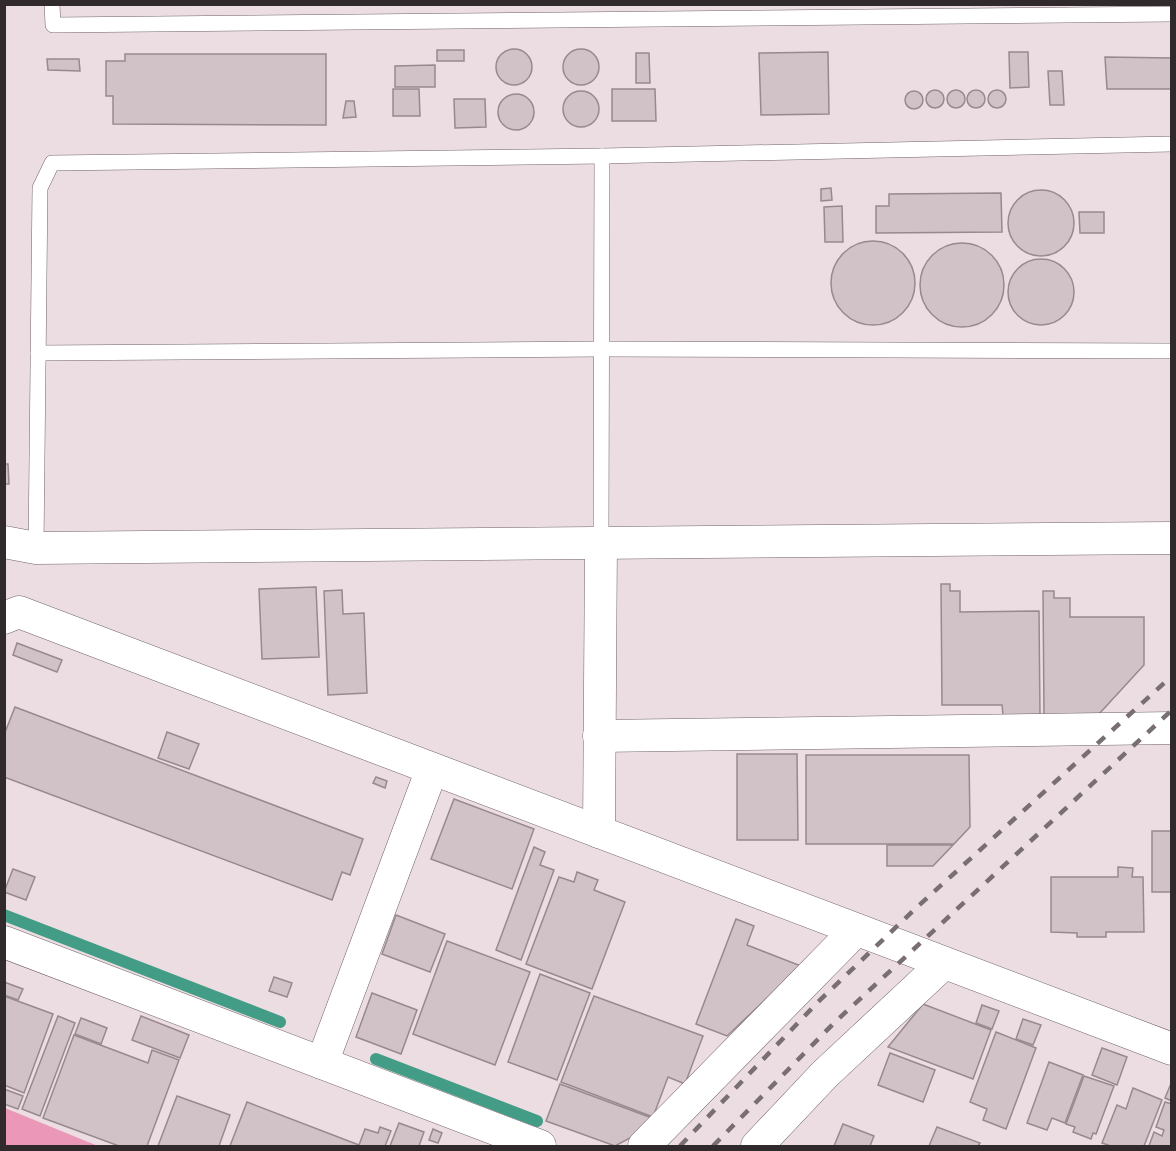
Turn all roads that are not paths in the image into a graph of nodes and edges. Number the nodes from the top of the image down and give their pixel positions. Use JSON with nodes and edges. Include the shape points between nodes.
{"nodes":[{"id":1,"x":52,"y":4,"type":"edge"},
{"id":2,"x":868,"y":10,"type":"edge"},
{"id":3,"x":1172,"y":14,"type":"edge"},
{"id":4,"x":1172,"y":144,"type":"edge"},
{"id":5,"x":602,"y":156,"type":"junction"},
{"id":6,"x":601,"y":349,"type":"junction"},
{"id":7,"x":1172,"y":351,"type":"edge"},
{"id":8,"x":38,"y":353,"type":"junction"},
{"id":9,"x":1172,"y":538,"type":"edge"},
{"id":10,"x":4,"y":542,"type":"edge"},
{"id":11,"x":601,"y":542,"type":"junction"},
{"id":12,"x":36,"y":548,"type":"junction"},
{"id":13,"x":4,"y":618,"type":"edge"},
{"id":14,"x":1172,"y":728,"type":"edge"},
{"id":15,"x":599,"y":736,"type":"junction"},
{"id":16,"x":432,"y":769,"type":"junction"},
{"id":17,"x":598,"y":832,"type":"junction"},
{"id":18,"x":856,"y":930,"type":"junction"},
{"id":19,"x":4,"y":942,"type":"edge"},
{"id":20,"x":944,"y":963,"type":"junction"},
{"id":21,"x":1172,"y":1049,"type":"edge"},
{"id":22,"x":322,"y":1063,"type":"junction"},
{"id":23,"x":540,"y":1146,"type":"edge"},
{"id":24,"x":644,"y":1146,"type":"edge"},
{"id":25,"x":758,"y":1146,"type":"edge"}],
"edges":[{"from":1,"to":2,"type":"lane","via":[[53,25]]},
{"from":2,"to":3,"type":"lane"},
{"from":4,"to":5,"type":"lane"},
{"from":5,"to":6,"type":"lane"},
{"from":5,"to":8,"type":"lane","via":[[52,163],[40,188]]},
{"from":6,"to":7,"type":"lane"},
{"from":6,"to":8,"type":"lane"},
{"from":6,"to":11,"type":"lane"},
{"from":8,"to":12,"type":"lane"},
{"from":9,"to":11,"type":"street"},
{"from":10,"to":12,"type":"street"},
{"from":11,"to":12,"type":"street"},
{"from":11,"to":15,"type":"street"},
{"from":13,"to":16,"type":"street","via":[[19,612]]},
{"from":14,"to":15,"type":"street"},
{"from":15,"to":17,"type":"street"},
{"from":16,"to":17,"type":"street"},
{"from":16,"to":22,"type":"street"},
{"from":17,"to":18,"type":"street"},
{"from":18,"to":20,"type":"street"},
{"from":18,"to":24,"type":"street"},
{"from":19,"to":22,"type":"street"},
{"from":20,"to":21,"type":"street"},
{"from":20,"to":25,"type":"street","via":[[825,1074]]},
{"from":22,"to":23,"type":"street"}]}
